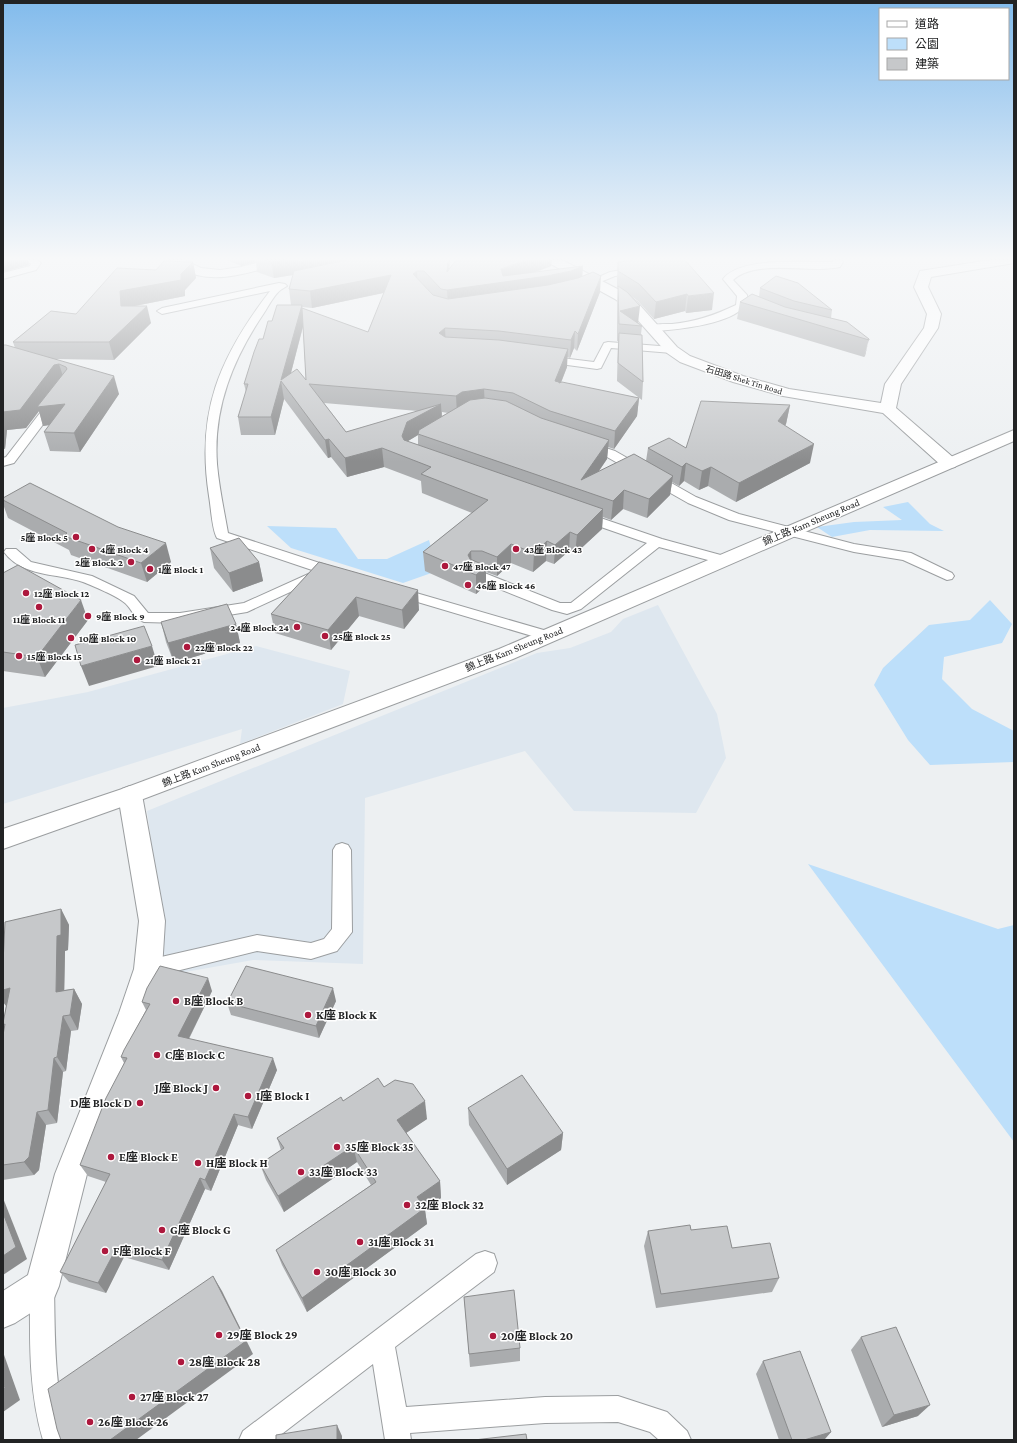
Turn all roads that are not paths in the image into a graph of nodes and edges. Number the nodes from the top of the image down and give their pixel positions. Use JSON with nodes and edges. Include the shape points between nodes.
{"nodes":[{"id":1,"x":249,"y":327,"type":"edge"},
{"id":2,"x":665,"y":327,"type":"edge"},
{"id":3,"x":931,"y":327,"type":"edge"},
{"id":4,"x":653,"y":328,"type":"joint"},
{"id":5,"x":672,"y":350,"type":"junction"},
{"id":6,"x":537,"y":358,"type":"edge"},
{"id":7,"x":61,"y":392,"type":"edge"},
{"id":8,"x":888,"y":409,"type":"junction"},
{"id":9,"x":1014,"y":435,"type":"edge"},
{"id":10,"x":575,"y":442,"type":"edge"},
{"id":11,"x":3,"y":462,"type":"edge"},
{"id":12,"x":949,"y":463,"type":"junction"},
{"id":13,"x":568,"y":510,"type":"edge"},
{"id":14,"x":790,"y":531,"type":"junction"},
{"id":15,"x":657,"y":542,"type":"junction"},
{"id":16,"x":11,"y":552,"type":"dead end"},
{"id":17,"x":723,"y":560,"type":"junction"},
{"id":18,"x":26,"y":565,"type":"junction"},
{"id":19,"x":326,"y":570,"type":"junction"},
{"id":20,"x":13,"y":572,"type":"edge"},
{"id":21,"x":477,"y":575,"type":"edge"},
{"id":22,"x":947,"y":576,"type":"dead end"},
{"id":23,"x":348,"y":577,"type":"edge"},
{"id":24,"x":385,"y":588,"type":"edge"},
{"id":25,"x":549,"y":636,"type":"junction"},
{"id":26,"x":130,"y":795,"type":"junction"},
{"id":27,"x":3,"y":839,"type":"edge"},
{"id":28,"x":342,"y":850,"type":"dead end"},
{"id":29,"x":148,"y":969,"type":"junction"},
{"id":30,"x":485,"y":1263,"type":"dead end"},
{"id":31,"x":42,"y":1286,"type":"junction"},
{"id":32,"x":3,"y":1311,"type":"edge"},
{"id":33,"x":382,"y":1342,"type":"junction"},
{"id":34,"x":396,"y":1430,"type":"edge"},
{"id":35,"x":56,"y":1440,"type":"edge"},
{"id":36,"x":252,"y":1440,"type":"edge"},
{"id":37,"x":678,"y":1440,"type":"edge"}],
"edges":[{"from":1,"to":19,"type":"lane","via":[[226,372],[214,414],[211,437],[213,487],[222,535]]},
{"from":2,"to":4,"type":"lane"},
{"from":3,"to":8,"type":"street","via":[[893,384]]},
{"from":4,"to":5,"type":"street","name":"石田路 Shek Tin Road"},
{"from":5,"to":6,"type":"lane","via":[[608,345],[597,366]]},
{"from":5,"to":8,"type":"street","name":"石田路 Shek Tin Road","via":[[685,360],[700,366],[788,393]]},
{"from":7,"to":11,"type":"lane","via":[[10,460]]},
{"from":8,"to":12,"type":"street"},
{"from":9,"to":12,"type":"street","name":"錦上路 Kam Sheung Road"},
{"from":10,"to":14,"type":"lane","via":[[611,454],[692,500],[708,504],[734,517]]},
{"from":12,"to":14,"type":"street","name":"錦上路 Kam Sheung Road"},
{"from":13,"to":15,"type":"lane"},
{"from":14,"to":17,"type":"street","name":"錦上路 Kam Sheung Road"},
{"from":14,"to":22,"type":"lane","via":[[854,548],[906,556]]},
{"from":15,"to":17,"type":"lane"},
{"from":15,"to":21,"type":"lane","via":[[576,606],[567,609]]},
{"from":16,"to":18,"type":"lane"},
{"from":17,"to":25,"type":"street","name":"錦上路 Kam Sheung Road"},
{"from":18,"to":19,"type":"lane","via":[[87,579],[129,599],[144,617],[180,618],[247,607]]},
{"from":18,"to":20,"type":"lane"},
{"from":19,"to":23,"type":"lane"},
{"from":24,"to":25,"type":"lane"},
{"from":25,"to":26,"type":"street","name":"錦上路 Kam Sheung Road"},
{"from":26,"to":27,"type":"street","name":"錦上路 Kam Sheung Road"},
{"from":26,"to":29,"type":"street","via":[[152,922]]},
{"from":28,"to":29,"type":"lane","via":[[342,932],[330,945],[311,951],[257,943]]},
{"from":29,"to":31,"type":"street","via":[[71,1174]]},
{"from":30,"to":33,"type":"lane"},
{"from":31,"to":32,"type":"street"},
{"from":31,"to":35,"type":"lane","via":[[42,1371],[50,1421]]},
{"from":33,"to":34,"type":"lane"},
{"from":33,"to":36,"type":"lane"},
{"from":34,"to":37,"type":"lane","via":[[544,1410],[618,1409],[658,1421]]}]}
